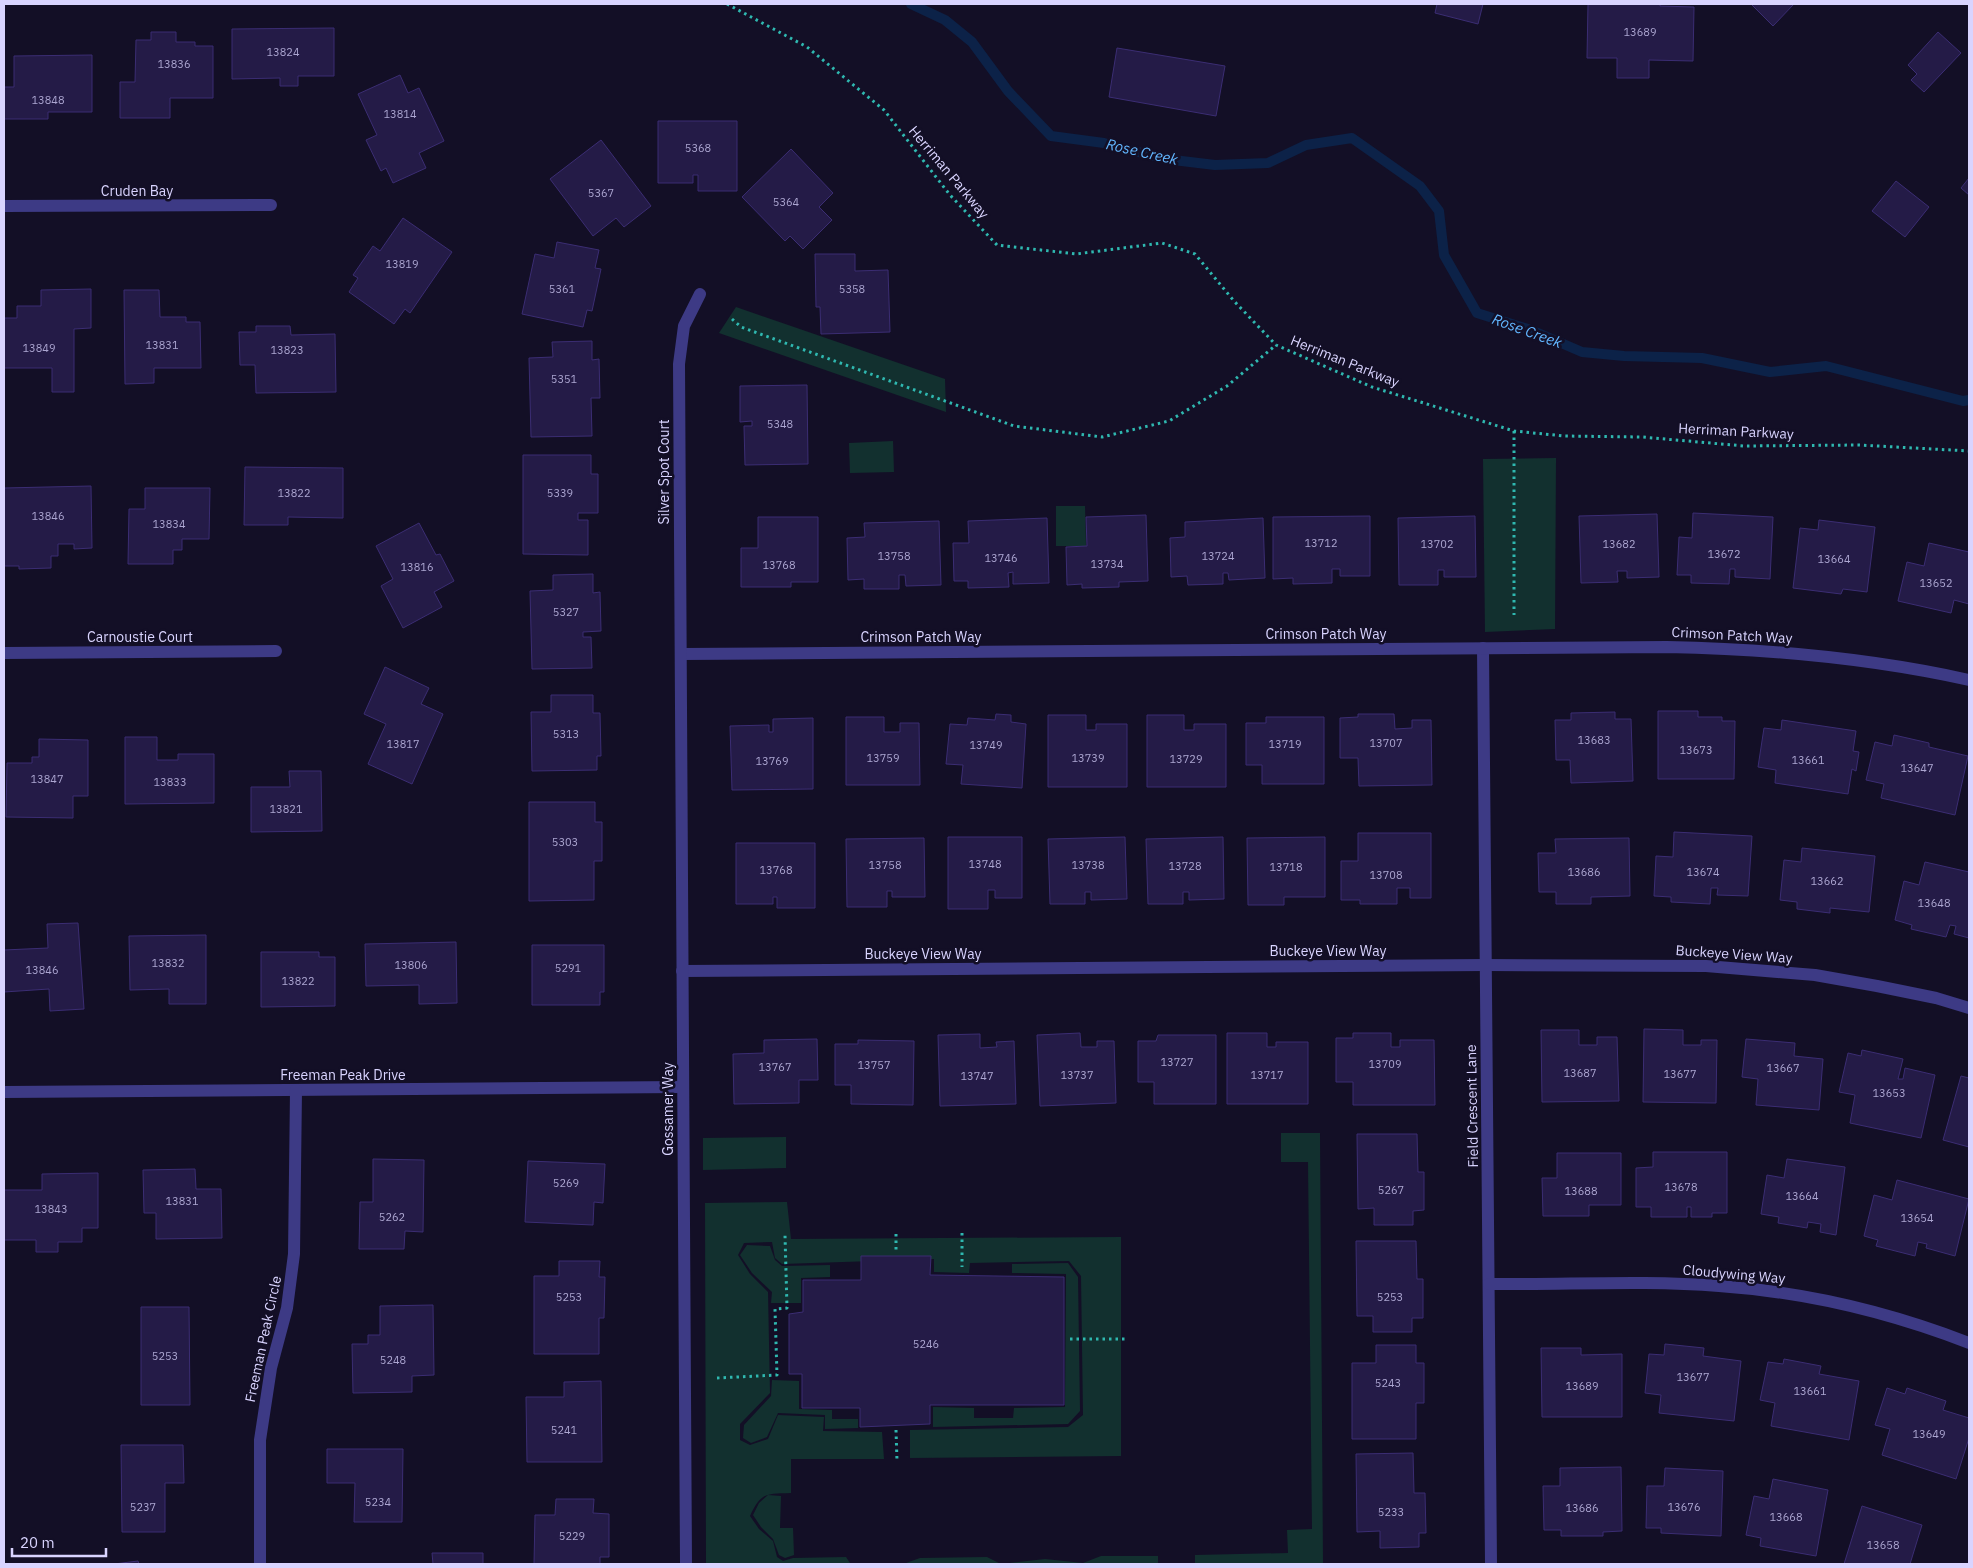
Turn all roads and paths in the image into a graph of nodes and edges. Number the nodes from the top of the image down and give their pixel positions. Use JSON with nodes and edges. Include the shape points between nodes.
{"nodes":[{"id":1,"x":727,"y":4,"type":"edge"},
{"id":2,"x":271,"y":205,"type":"dead end"},
{"id":3,"x":4,"y":206,"type":"edge"},
{"id":4,"x":700,"y":294,"type":"dead end"},
{"id":5,"x":732,"y":319,"type":"dead end"},
{"id":6,"x":1276,"y":345,"type":"junction"},
{"id":7,"x":1514,"y":430,"type":"junction"},
{"id":8,"x":1969,"y":451,"type":"edge"},
{"id":9,"x":1514,"y":615,"type":"dead end"},
{"id":10,"x":1483,"y":648,"type":"junction"},
{"id":11,"x":276,"y":651,"type":"dead end"},
{"id":12,"x":4,"y":653,"type":"edge"},
{"id":13,"x":681,"y":654,"type":"junction"},
{"id":14,"x":1969,"y":680,"type":"edge"},
{"id":15,"x":1486,"y":965,"type":"junction"},
{"id":16,"x":682,"y":971,"type":"junction"},
{"id":17,"x":1969,"y":1008,"type":"edge"},
{"id":18,"x":683,"y":1087,"type":"junction"},
{"id":19,"x":296,"y":1090,"type":"junction"},
{"id":20,"x":4,"y":1092,"type":"edge"},
{"id":21,"x":962,"y":1233,"type":"dead end"},
{"id":22,"x":896,"y":1234,"type":"dead end"},
{"id":23,"x":785,"y":1235,"type":"dead end"},
{"id":24,"x":896,"y":1253,"type":"dead end"},
{"id":25,"x":962,"y":1267,"type":"dead end"},
{"id":26,"x":1489,"y":1284,"type":"junction"},
{"id":27,"x":1070,"y":1339,"type":"dead end"},
{"id":28,"x":1128,"y":1339,"type":"dead end"},
{"id":29,"x":1969,"y":1342,"type":"edge"},
{"id":30,"x":717,"y":1378,"type":"dead end"},
{"id":31,"x":896,"y":1430,"type":"dead end"},
{"id":32,"x":897,"y":1461,"type":"dead end"},
{"id":33,"x":260,"y":1564,"type":"edge"},
{"id":34,"x":686,"y":1564,"type":"edge"},
{"id":35,"x":1491,"y":1564,"type":"edge"}],
"edges":[{"from":1,"to":6,"type":"path","name":"Herriman Parkway","via":[[807,47],[884,110],[950,195],[997,245],[1076,254],[1162,243],[1195,254]]},
{"from":2,"to":3,"type":"street","name":"Cruden Bay"},
{"from":4,"to":13,"type":"street","name":"Silver Spot Court","via":[[684,326],[679,364]]},
{"from":5,"to":6,"type":"path","via":[[742,327],[1014,426],[1102,436],[1169,420],[1227,386]]},
{"from":6,"to":7,"type":"path","name":"Herriman Parkway","via":[[1372,387]]},
{"from":7,"to":8,"type":"path","name":"Herriman Parkway","via":[[1564,436],[1642,436],[1744,446],[1859,445]]},
{"from":7,"to":9,"type":"path"},
{"from":10,"to":13,"type":"street","name":"Crimson Patch Way"},
{"from":10,"to":14,"type":"street","name":"Crimson Patch Way","via":[[1667,646],[1740,649],[1831,657]]},
{"from":10,"to":15,"type":"street","name":"Field Crescent Lane"},
{"from":11,"to":12,"type":"street","name":"Carnoustie Court"},
{"from":13,"to":16,"type":"street","name":"Gossamer Way"},
{"from":15,"to":16,"type":"street","name":"Buckeye View Way"},
{"from":15,"to":17,"type":"street","name":"Buckeye View Way","via":[[1661,964],[1760,969],[1877,986]]},
{"from":15,"to":26,"type":"street","name":"Field Crescent Lane"},
{"from":16,"to":18,"type":"street","name":"Gossamer Way"},
{"from":18,"to":19,"type":"street","name":"Freeman Peak Drive"},
{"from":18,"to":34,"type":"street","name":"Gossamer Way"},
{"from":19,"to":20,"type":"street","name":"Freeman Peak Drive"},
{"from":19,"to":33,"type":"street","name":"Freeman Peak Circle","via":[[294,1254],[287,1308],[271,1368],[260,1440]]},
{"from":21,"to":25,"type":"path"},
{"from":22,"to":24,"type":"path"},
{"from":23,"to":30,"type":"path","via":[[788,1308],[775,1309],[777,1375]]},
{"from":26,"to":29,"type":"street","name":"Cloudywing Way","via":[[1678,1284],[1761,1290],[1852,1306]]},
{"from":26,"to":35,"type":"street","name":"Field Crescent Lane"},
{"from":27,"to":28,"type":"path"},
{"from":31,"to":32,"type":"path"}]}
